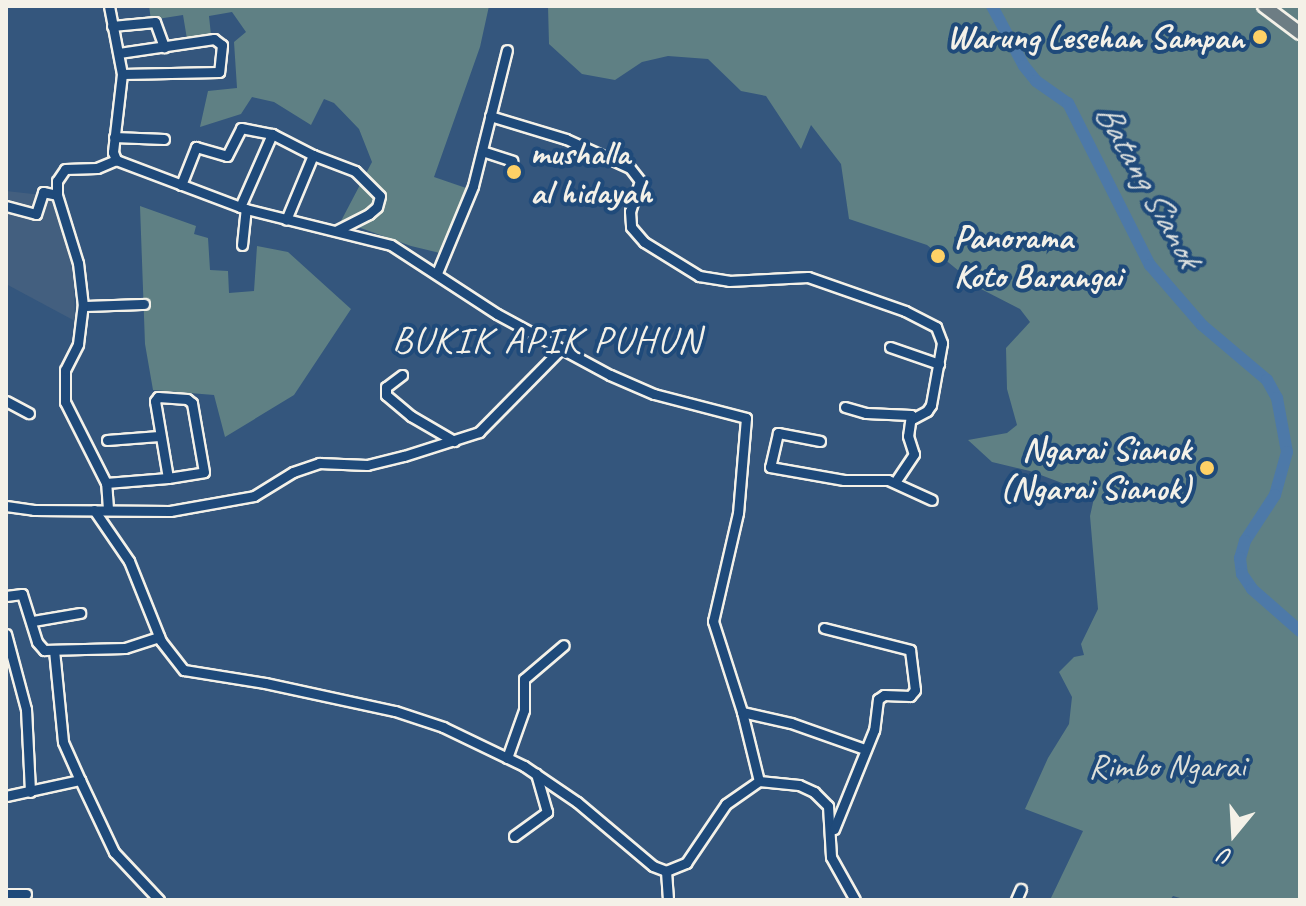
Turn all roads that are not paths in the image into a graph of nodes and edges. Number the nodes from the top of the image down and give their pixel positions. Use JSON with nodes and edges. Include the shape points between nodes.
{"nodes":[{"id":1,"x":109,"y":6,"type":"edge"},
{"id":2,"x":1264,"y":6,"type":"edge"},
{"id":3,"x":112,"y":26,"type":"junction"},
{"id":4,"x":1300,"y":33,"type":"edge"},
{"id":5,"x":164,"y":47,"type":"junction"},
{"id":6,"x":507,"y":50,"type":"dead end"},
{"id":7,"x":119,"y":53,"type":"junction"},
{"id":8,"x":122,"y":74,"type":"junction"},
{"id":9,"x":490,"y":116,"type":"junction"},
{"id":10,"x":272,"y":134,"type":"junction"},
{"id":11,"x":114,"y":137,"type":"junction"},
{"id":12,"x":164,"y":139,"type":"dead end"},
{"id":13,"x":482,"y":151,"type":"junction"},
{"id":14,"x":313,"y":155,"type":"junction"},
{"id":15,"x":116,"y":160,"type":"junction"},
{"id":16,"x":512,"y":161,"type":"dead end"},
{"id":17,"x":181,"y":185,"type":"junction"},
{"id":18,"x":57,"y":195,"type":"junction"},
{"id":19,"x":6,"y":206,"type":"edge"},
{"id":20,"x":243,"y":208,"type":"junction"},
{"id":21,"x":286,"y":220,"type":"junction"},
{"id":22,"x":336,"y":231,"type":"junction"},
{"id":23,"x":242,"y":245,"type":"dead end"},
{"id":24,"x":437,"y":273,"type":"junction"},
{"id":25,"x":144,"y":304,"type":"dead end"},
{"id":26,"x":83,"y":306,"type":"junction"},
{"id":27,"x":890,"y":347,"type":"dead end"},
{"id":28,"x":560,"y":350,"type":"junction"},
{"id":29,"x":939,"y":364,"type":"junction"},
{"id":30,"x":402,"y":375,"type":"dead end"},
{"id":31,"x":6,"y":401,"type":"edge"},
{"id":32,"x":845,"y":407,"type":"dead end"},
{"id":33,"x":29,"y":413,"type":"dead end"},
{"id":34,"x":912,"y":419,"type":"junction"},
{"id":35,"x":159,"y":436,"type":"junction"},
{"id":36,"x":107,"y":440,"type":"dead end"},
{"id":37,"x":454,"y":441,"type":"junction"},
{"id":38,"x":820,"y":441,"type":"dead end"},
{"id":39,"x":168,"y":478,"type":"junction"},
{"id":40,"x":895,"y":482,"type":"junction"},
{"id":41,"x":106,"y":483,"type":"junction"},
{"id":42,"x":932,"y":500,"type":"dead end"},
{"id":43,"x":6,"y":506,"type":"edge"},
{"id":44,"x":108,"y":509,"type":"junction"},
{"id":45,"x":94,"y":510,"type":"junction"},
{"id":46,"x":6,"y":596,"type":"edge"},
{"id":47,"x":80,"y":613,"type":"dead end"},
{"id":48,"x":33,"y":621,"type":"junction"},
{"id":49,"x":824,"y":628,"type":"dead end"},
{"id":50,"x":6,"y":636,"type":"edge"},
{"id":51,"x":159,"y":637,"type":"junction"},
{"id":52,"x":564,"y":645,"type":"dead end"},
{"id":53,"x":54,"y":650,"type":"junction"},
{"id":54,"x":742,"y":712,"type":"junction"},
{"id":55,"x":865,"y":749,"type":"junction"},
{"id":56,"x":507,"y":758,"type":"junction"},
{"id":57,"x":536,"y":774,"type":"junction"},
{"id":58,"x":80,"y":780,"type":"junction"},
{"id":59,"x":759,"y":781,"type":"junction"},
{"id":60,"x":30,"y":792,"type":"junction"},
{"id":61,"x":6,"y":796,"type":"edge"},
{"id":62,"x":514,"y":836,"type":"dead end"},
{"id":63,"x":830,"y":840,"type":"junction"},
{"id":64,"x":666,"y":871,"type":"junction"},
{"id":65,"x":1021,"y":889,"type":"dead end"},
{"id":66,"x":6,"y":894,"type":"edge"},
{"id":67,"x":26,"y":894,"type":"dead end"},
{"id":68,"x":159,"y":900,"type":"edge"},
{"id":69,"x":668,"y":900,"type":"edge"},
{"id":70,"x":855,"y":900,"type":"edge"},
{"id":71,"x":1016,"y":900,"type":"edge"}],
"edges":[{"from":1,"to":3,"type":"street"},
{"from":2,"to":4,"type":"main road"},
{"from":3,"to":5,"type":"street","via":[[155,22]]},
{"from":3,"to":7,"type":"street"},
{"from":5,"to":7,"type":"street"},
{"from":5,"to":8,"type":"street","via":[[218,40],[222,67],[216,73]]},
{"from":6,"to":9,"type":"street"},
{"from":7,"to":8,"type":"street"},
{"from":8,"to":11,"type":"street"},
{"from":9,"to":13,"type":"street"},
{"from":9,"to":29,"type":"street","via":[[566,139],[630,168],[640,181],[631,227],[644,242],[699,276],[825,281],[936,327],[943,337]]},
{"from":10,"to":14,"type":"street"},
{"from":10,"to":17,"type":"street","via":[[241,128],[227,156],[196,147]]},
{"from":10,"to":20,"type":"street"},
{"from":11,"to":12,"type":"street"},
{"from":11,"to":15,"type":"street"},
{"from":13,"to":16,"type":"street"},
{"from":13,"to":24,"type":"street","via":[[463,216]]},
{"from":14,"to":21,"type":"street"},
{"from":14,"to":22,"type":"street","via":[[355,171],[380,196],[369,214]]},
{"from":15,"to":17,"type":"street"},
{"from":15,"to":18,"type":"street","via":[[97,168],[65,169],[57,181]]},
{"from":17,"to":20,"type":"street"},
{"from":18,"to":19,"type":"street","via":[[43,192],[36,214]]},
{"from":18,"to":26,"type":"street","via":[[78,263]]},
{"from":20,"to":21,"type":"street"},
{"from":20,"to":23,"type":"street"},
{"from":21,"to":22,"type":"street"},
{"from":22,"to":24,"type":"street","via":[[391,245]]},
{"from":24,"to":28,"type":"street"},
{"from":25,"to":26,"type":"street"},
{"from":26,"to":41,"type":"street","via":[[78,344],[65,370],[65,402]]},
{"from":27,"to":29,"type":"street"},
{"from":28,"to":37,"type":"street","via":[[493,421]]},
{"from":28,"to":54,"type":"street","via":[[654,394],[746,418],[738,513],[713,621]]},
{"from":29,"to":34,"type":"street","via":[[931,405]]},
{"from":30,"to":37,"type":"street","via":[[386,387],[386,395]]},
{"from":31,"to":33,"type":"street"},
{"from":32,"to":34,"type":"street","via":[[907,414]]},
{"from":34,"to":40,"type":"street","via":[[908,436],[914,454]]},
{"from":35,"to":36,"type":"street"},
{"from":35,"to":39,"type":"street"},
{"from":35,"to":39,"type":"street","via":[[155,398],[190,400],[205,469]]},
{"from":37,"to":44,"type":"street","via":[[367,465],[306,466],[264,493],[226,502],[170,511]]},
{"from":38,"to":40,"type":"street","via":[[778,433],[770,467],[844,480]]},
{"from":39,"to":41,"type":"street"},
{"from":40,"to":42,"type":"street"},
{"from":41,"to":44,"type":"street"},
{"from":43,"to":45,"type":"street"},
{"from":44,"to":45,"type":"street"},
{"from":45,"to":51,"type":"street","via":[[137,575]]},
{"from":46,"to":48,"type":"street","via":[[22,594]]},
{"from":47,"to":48,"type":"street"},
{"from":48,"to":53,"type":"street","via":[[39,646]]},
{"from":49,"to":55,"type":"street","via":[[913,654],[914,694],[878,699]]},
{"from":50,"to":60,"type":"street","via":[[26,709]]},
{"from":51,"to":53,"type":"street","via":[[133,647]]},
{"from":51,"to":56,"type":"street","via":[[176,664],[193,674],[265,683],[395,711]]},
{"from":52,"to":56,"type":"street","via":[[524,679],[524,710]]},
{"from":53,"to":58,"type":"street","via":[[63,742]]},
{"from":54,"to":55,"type":"street"},
{"from":54,"to":59,"type":"street"},
{"from":55,"to":63,"type":"street"},
{"from":56,"to":57,"type":"street"},
{"from":57,"to":62,"type":"street","via":[[547,812]]},
{"from":57,"to":64,"type":"street"},
{"from":58,"to":60,"type":"street"},
{"from":58,"to":68,"type":"street","via":[[114,852]]},
{"from":59,"to":63,"type":"street","via":[[799,785],[823,798],[831,816]]},
{"from":59,"to":64,"type":"street","via":[[726,804],[686,863]]},
{"from":60,"to":61,"type":"street"},
{"from":63,"to":70,"type":"street","via":[[835,869]]},
{"from":64,"to":69,"type":"street"},
{"from":65,"to":71,"type":"street"},
{"from":66,"to":67,"type":"street"}]}
